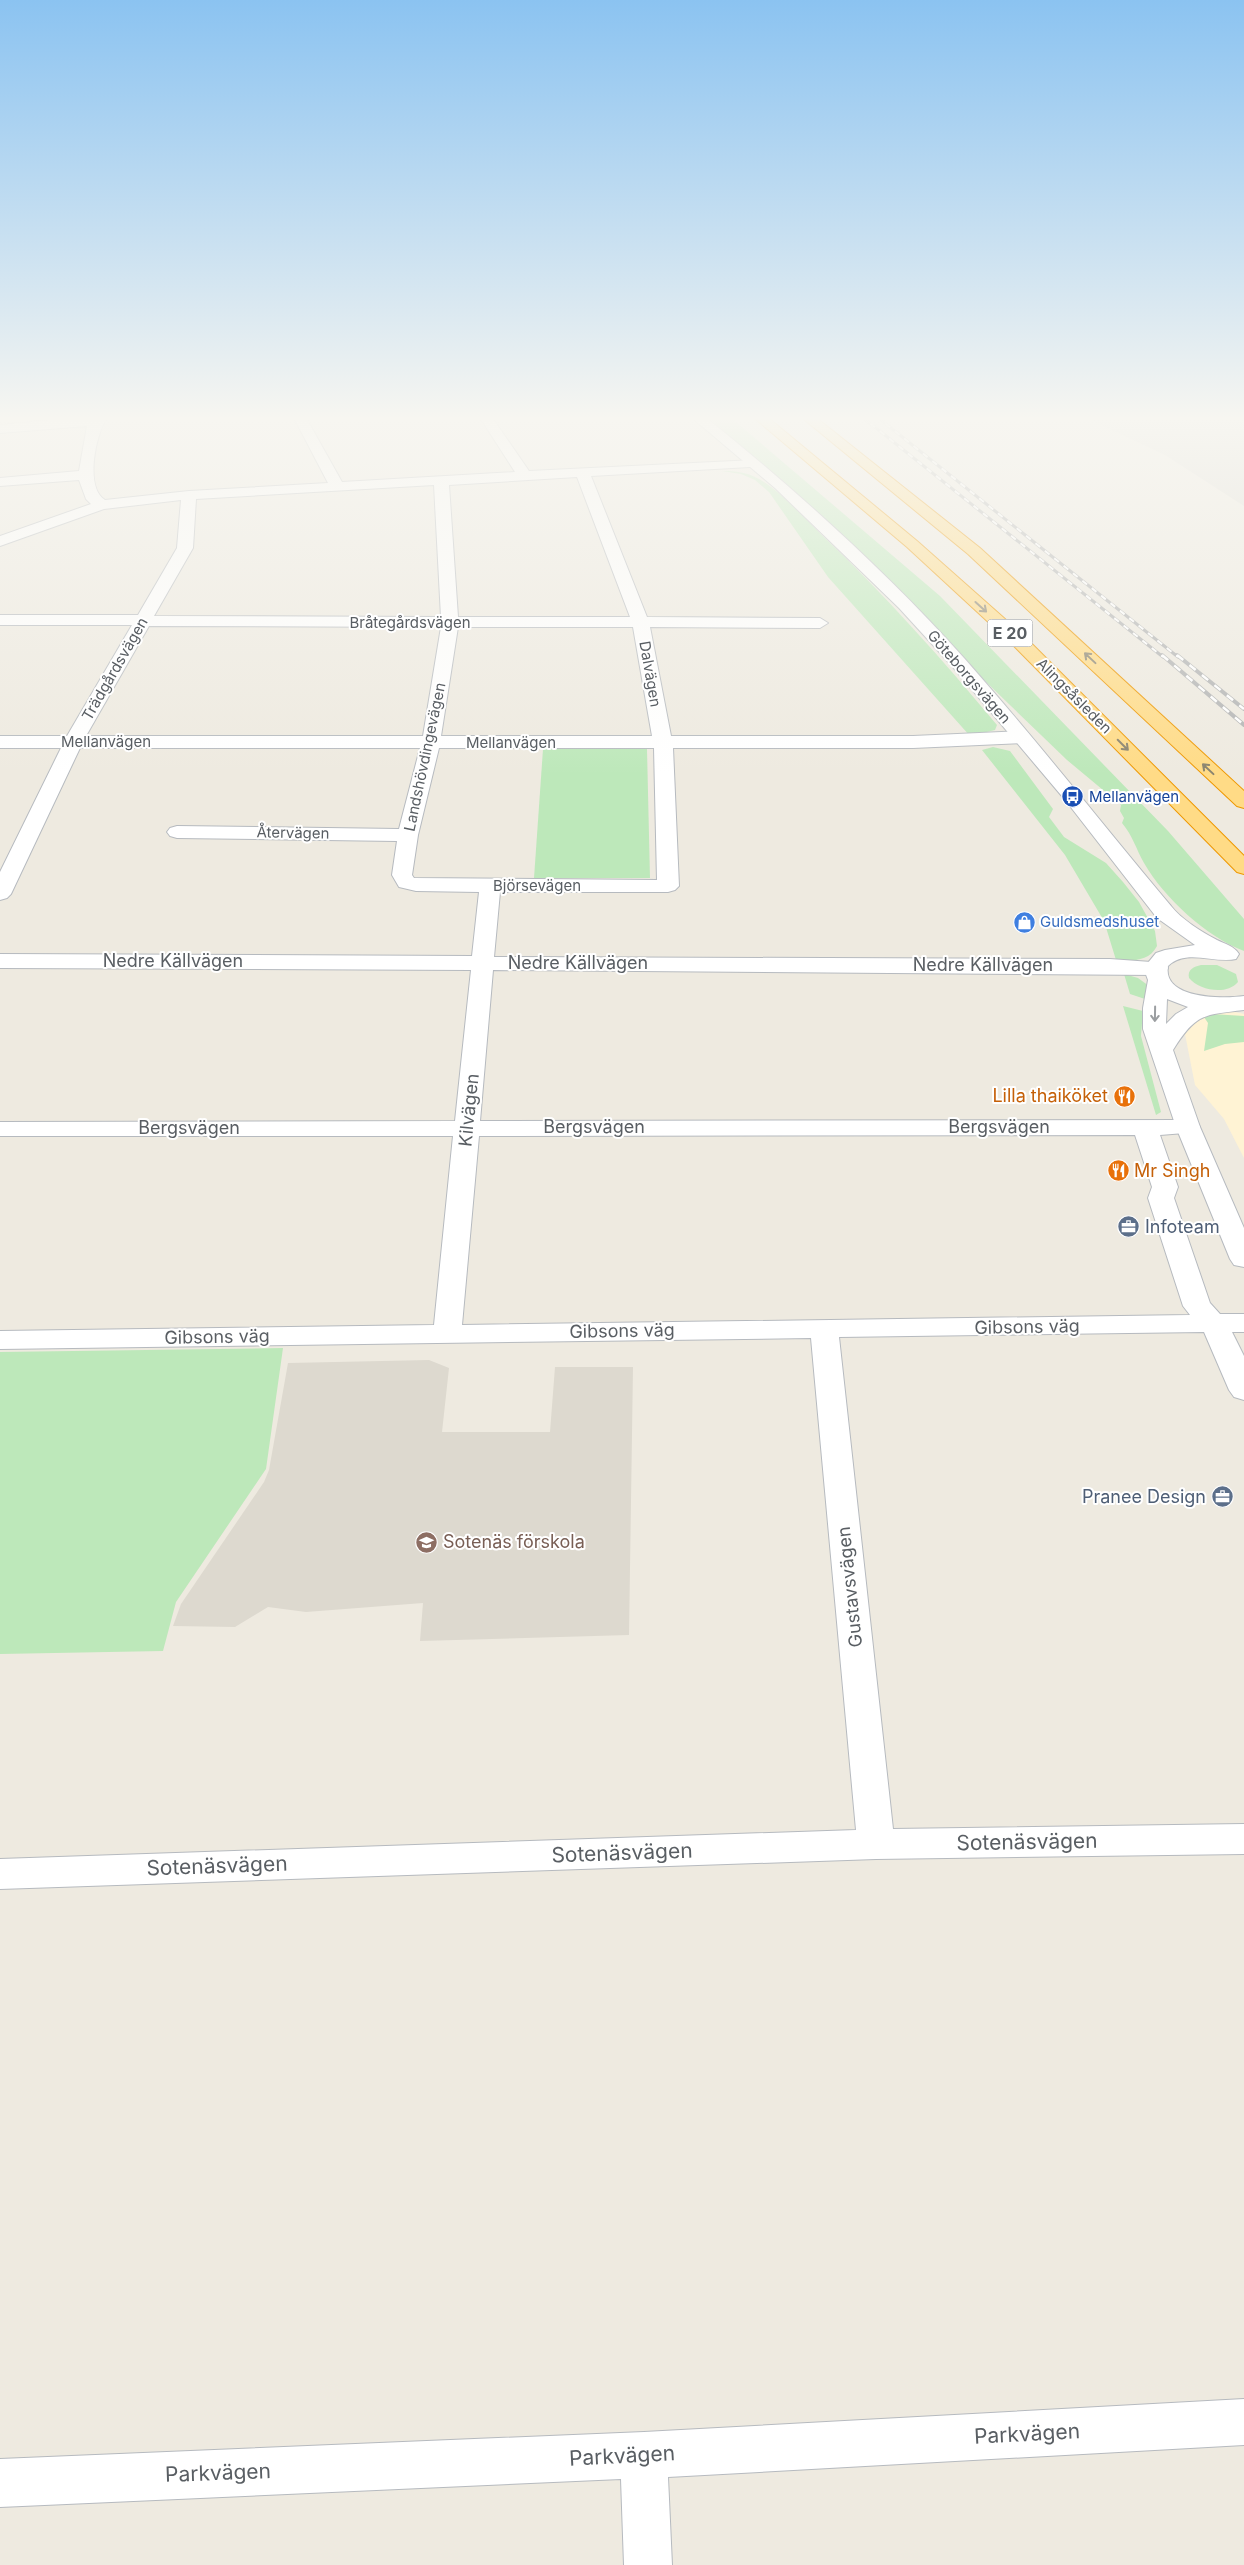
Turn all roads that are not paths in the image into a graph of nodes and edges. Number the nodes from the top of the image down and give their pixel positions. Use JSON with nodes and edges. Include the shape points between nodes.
{"nodes":[{"id":1,"x":15,"y":536,"type":"edge"},
{"id":2,"x":186,"y":536,"type":"edge"},
{"id":3,"x":444,"y":536,"type":"edge"},
{"id":4,"x":607,"y":536,"type":"edge"},
{"id":5,"x":833,"y":536,"type":"edge"},
{"id":6,"x":902,"y":536,"type":"edge"},
{"id":7,"x":955,"y":536,"type":"edge"},
{"id":8,"x":0,"y":541,"type":"edge"},
{"id":9,"x":0,"y":620,"type":"edge"},
{"id":10,"x":143,"y":622,"type":"junction"},
{"id":11,"x":641,"y":623,"type":"junction"},
{"id":12,"x":820,"y":623,"type":"dead end"},
{"id":13,"x":450,"y":624,"type":"junction"},
{"id":14,"x":1021,"y":737,"type":"junction"},
{"id":15,"x":0,"y":742,"type":"edge"},
{"id":16,"x":72,"y":742,"type":"junction"},
{"id":17,"x":431,"y":742,"type":"junction"},
{"id":18,"x":663,"y":744,"type":"junction"},
{"id":19,"x":1244,"y":802,"type":"edge"},
{"id":20,"x":177,"y":832,"type":"dead end"},
{"id":21,"x":408,"y":835,"type":"junction"},
{"id":22,"x":1244,"y":868,"type":"edge"},
{"id":23,"x":406,"y":883,"type":"joint"},
{"id":24,"x":490,"y":886,"type":"junction"},
{"id":25,"x":668,"y":886,"type":"joint"},
{"id":26,"x":0,"y":894,"type":"edge"},
{"id":27,"x":1165,"y":913,"type":"junction"},
{"id":28,"x":1236,"y":956,"type":"edge"},
{"id":29,"x":0,"y":961,"type":"edge"},
{"id":30,"x":484,"y":962,"type":"junction"},
{"id":31,"x":1161,"y":969,"type":"junction"},
{"id":32,"x":1244,"y":1003,"type":"edge"},
{"id":33,"x":1217,"y":1005,"type":"junction"},
{"id":34,"x":1162,"y":1048,"type":"junction"},
{"id":35,"x":1144,"y":1126,"type":"junction"},
{"id":36,"x":1188,"y":1127,"type":"junction"},
{"id":37,"x":466,"y":1128,"type":"junction"},
{"id":38,"x":0,"y":1129,"type":"edge"},
{"id":39,"x":1244,"y":1259,"type":"edge"},
{"id":40,"x":1244,"y":1323,"type":"edge"},
{"id":41,"x":1213,"y":1324,"type":"junction"},
{"id":42,"x":824,"y":1329,"type":"junction"},
{"id":43,"x":447,"y":1333,"type":"junction"},
{"id":44,"x":0,"y":1340,"type":"edge"},
{"id":45,"x":1244,"y":1390,"type":"edge"},
{"id":46,"x":1244,"y":1839,"type":"edge"},
{"id":47,"x":876,"y":1844,"type":"junction"},
{"id":48,"x":0,"y":1874,"type":"edge"},
{"id":49,"x":1244,"y":2422,"type":"edge"},
{"id":50,"x":644,"y":2455,"type":"junction"},
{"id":51,"x":0,"y":2482,"type":"edge"},
{"id":52,"x":648,"y":2565,"type":"edge"}],
"edges":[{"from":1,"to":8,"type":"street"},
{"from":2,"to":10,"type":"street","name":"Trädgårdsvägen","via":[[185,548]]},
{"from":3,"to":13,"type":"street","name":"Landshövdingevägen"},
{"from":4,"to":11,"type":"street","name":"Dalvägen"},
{"from":5,"to":14,"type":"street","name":"Göteborgsvägen","via":[[905,605]]},
{"from":6,"to":22,"type":"highway","name":"Alingsåsleden","number":"E 20","one_way":true,"via":[[1017,639]]},
{"from":19,"to":7,"type":"highway","number":"E 20","one_way":true},
{"from":9,"to":10,"type":"street","name":"Bråtegårdsvägen"},
{"from":10,"to":13,"type":"street","name":"Bråtegårdsvägen"},
{"from":10,"to":16,"type":"street","name":"Trädgårdsvägen"},
{"from":11,"to":12,"type":"street","name":"Bråtegårdsvägen"},
{"from":11,"to":13,"type":"street","name":"Bråtegårdsvägen"},
{"from":11,"to":18,"type":"street","name":"Dalvägen"},
{"from":13,"to":17,"type":"street","name":"Landshövdingevägen"},
{"from":14,"to":18,"type":"street","name":"Mellanvägen","via":[[931,742]]},
{"from":14,"to":27,"type":"street","name":"Göteborgsvägen"},
{"from":15,"to":16,"type":"street","name":"Mellanvägen"},
{"from":16,"to":17,"type":"street","name":"Mellanvägen"},
{"from":16,"to":26,"type":"street","name":"Trädgårdsvägen"},
{"from":17,"to":18,"type":"street","name":"Mellanvägen"},
{"from":17,"to":21,"type":"street","name":"Landshövdingevägen"},
{"from":18,"to":25,"type":"street","name":"Dalvägen"},
{"from":20,"to":21,"type":"street","name":"Återvägen"},
{"from":21,"to":23,"type":"street","name":"Landshövdingevägen","via":[[402,875]]},
{"from":23,"to":24,"type":"street","name":"Björsevägen"},
{"from":24,"to":25,"type":"street","name":"Björsevägen"},
{"from":24,"to":30,"type":"street","name":"Kilvägen"},
{"from":27,"to":28,"type":"street","name":"Göteborgsvägen","via":[[1208,944]]},
{"from":27,"to":31,"type":"street"},
{"from":28,"to":31,"type":"street","name":"Nedre Källvägen","via":[[1194,950]]},
{"from":29,"to":30,"type":"street","name":"Nedre Källvägen"},
{"from":30,"to":31,"type":"street","name":"Nedre Källvägen"},
{"from":30,"to":37,"type":"street","name":"Kilvägen"},
{"from":31,"to":33,"type":"street","via":[[1176,994]]},
{"from":31,"to":34,"type":"street","one_way":true,"via":[[1155,1007],[1156,1036]]},
{"from":32,"to":33,"type":"street"},
{"from":33,"to":34,"type":"street","via":[[1185,1016]]},
{"from":34,"to":36,"type":"street"},
{"from":35,"to":36,"type":"street","name":"Bergsvägen"},
{"from":35,"to":37,"type":"street","name":"Bergsvägen"},
{"from":35,"to":41,"type":"street","via":[[1165,1187],[1161,1198],[1167,1220],[1197,1306]]},
{"from":36,"to":39,"type":"street"},
{"from":37,"to":38,"type":"street","name":"Bergsvägen"},
{"from":37,"to":43,"type":"street","name":"Kilvägen"},
{"from":40,"to":41,"type":"street","name":"Gibsons väg"},
{"from":41,"to":42,"type":"street","name":"Gibsons väg"},
{"from":41,"to":45,"type":"street"},
{"from":42,"to":43,"type":"street","name":"Gibsons väg"},
{"from":42,"to":47,"type":"street","name":"Gustavsvägen"},
{"from":43,"to":44,"type":"street","name":"Gibsons väg"},
{"from":46,"to":47,"type":"street","name":"Sotenäsvägen"},
{"from":47,"to":48,"type":"street","name":"Sotenäsvägen"},
{"from":49,"to":50,"type":"street","name":"Parkvägen"},
{"from":50,"to":51,"type":"street","name":"Parkvägen"},
{"from":50,"to":52,"type":"street"}]}
